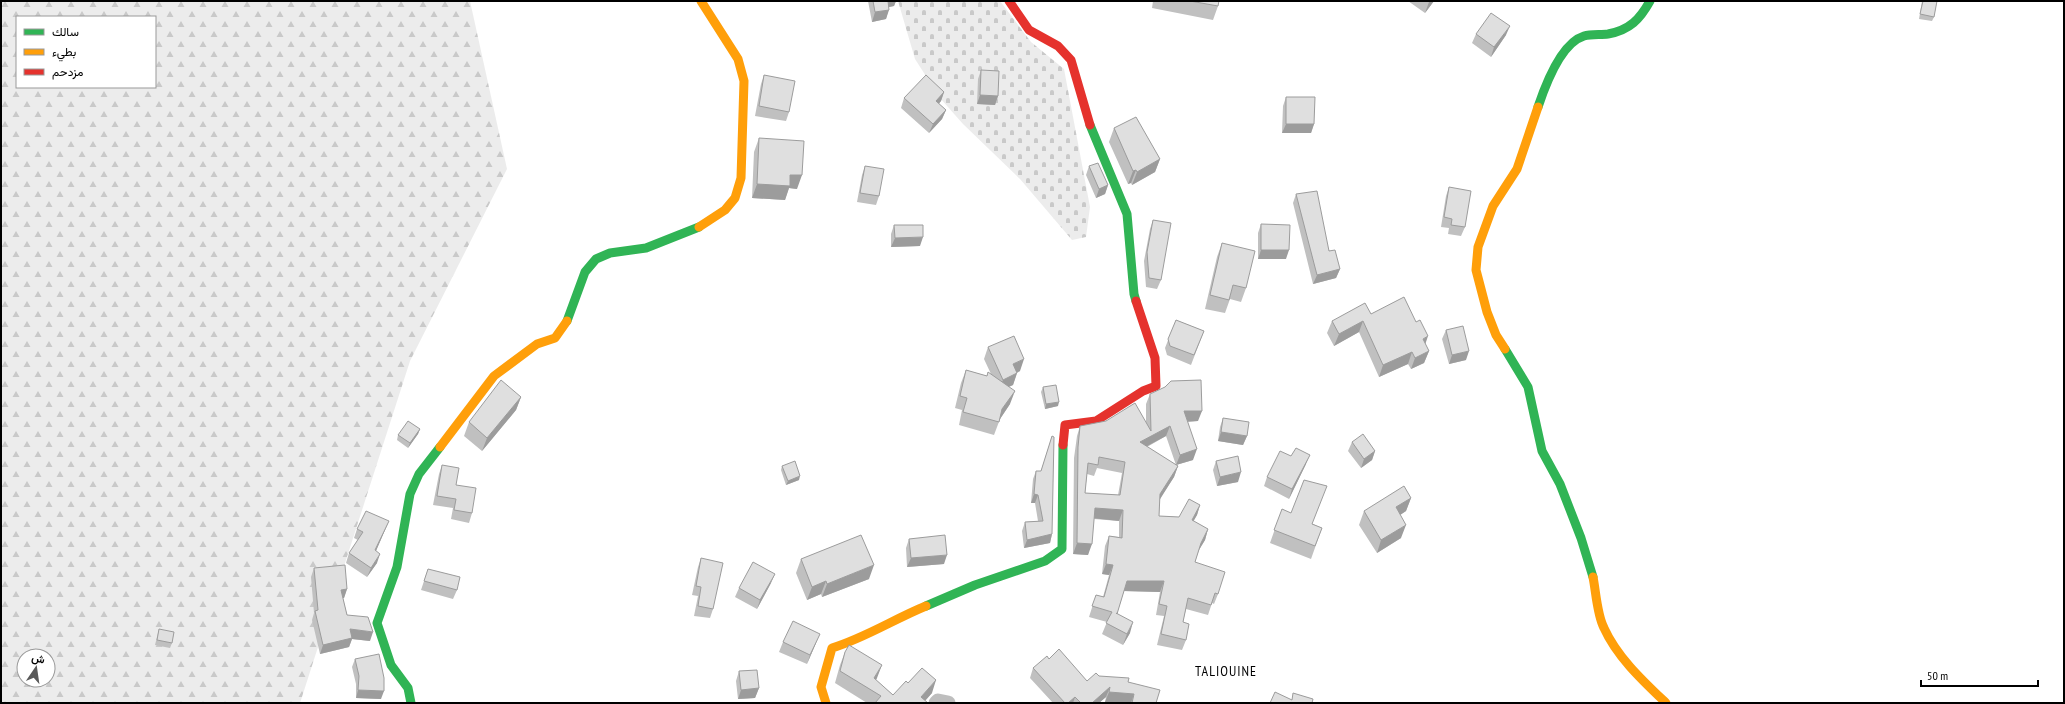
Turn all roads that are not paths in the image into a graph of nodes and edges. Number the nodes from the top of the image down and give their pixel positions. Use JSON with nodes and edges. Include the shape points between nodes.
{"nodes":[{"id":1,"x":701,"y":1,"type":"edge"},
{"id":2,"x":1009,"y":1,"type":"edge"},
{"id":3,"x":1650,"y":1,"type":"edge"},
{"id":4,"x":411,"y":703,"type":"edge"},
{"id":5,"x":826,"y":703,"type":"edge"},
{"id":6,"x":936,"y":703,"type":"edge"},
{"id":7,"x":948,"y":703,"type":"edge"},
{"id":8,"x":1666,"y":703,"type":"edge"}],
"edges":[{"from":1,"to":4,"type":"street","via":[[738,59],[744,81],[741,178],[735,198],[725,210],[700,227],[646,248],[610,253],[596,259],[585,272],[567,322],[555,338],[537,344],[494,376],[419,474],[410,494],[397,567],[377,623],[391,665],[408,688]]},
{"from":2,"to":5,"type":"street","via":[[1029,30],[1058,46],[1071,60],[1093,136],[1127,214],[1134,294],[1155,358],[1156,386],[1096,421],[1065,425],[1062,457],[1062,549],[1045,561],[976,585],[893,620],[855,641],[832,648],[820,687]]},
{"from":3,"to":8,"type":"street","via":[[1640,19],[1622,30],[1583,36],[1564,51],[1547,82],[1517,169],[1493,206],[1478,247],[1476,270],[1496,335],[1528,387],[1542,451],[1560,484],[1581,538],[1592,573],[1603,627],[1619,653]]},
{"from":6,"to":7,"type":"street"}]}
